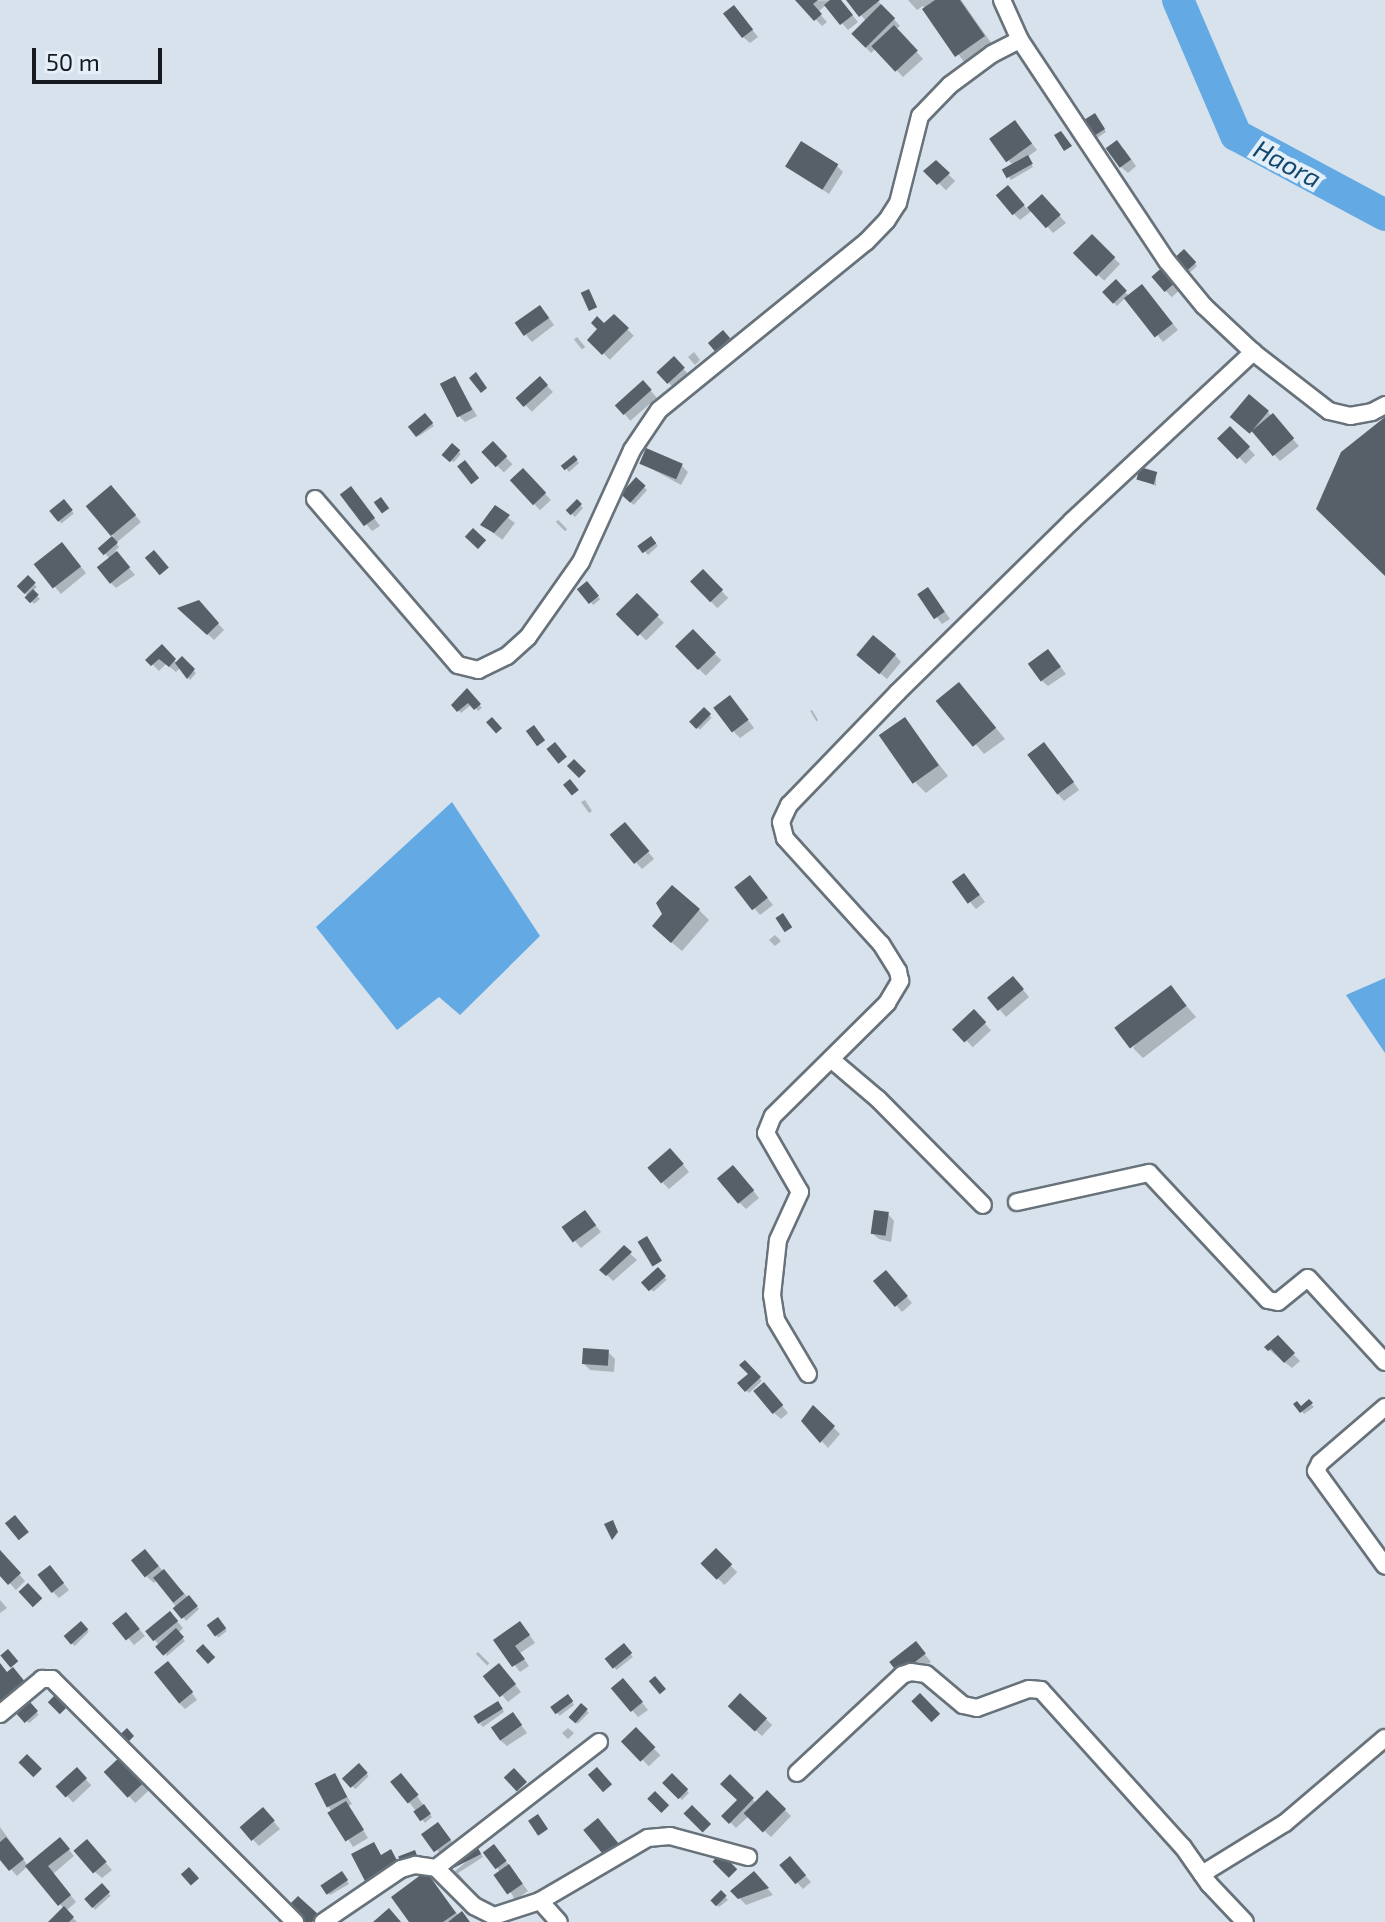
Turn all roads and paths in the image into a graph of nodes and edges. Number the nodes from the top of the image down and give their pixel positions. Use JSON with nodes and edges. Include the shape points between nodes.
{"nodes":[{"id":1,"x":1002,"y":0,"type":"edge"},
{"id":2,"x":1020,"y":40,"type":"junction"},
{"id":3,"x":1253,"y":352,"type":"junction"},
{"id":4,"x":1385,"y":405,"type":"edge"},
{"id":5,"x":315,"y":499,"type":"dead end"},
{"id":6,"x":832,"y":1060,"type":"junction"},
{"id":7,"x":1017,"y":1202,"type":"dead end"},
{"id":8,"x":983,"y":1205,"type":"dead end"},
{"id":9,"x":1385,"y":1362,"type":"edge"},
{"id":10,"x":808,"y":1374,"type":"dead end"},
{"id":11,"x":1385,"y":1407,"type":"edge"},
{"id":12,"x":1385,"y":1566,"type":"edge"},
{"id":13,"x":0,"y":1714,"type":"edge"},
{"id":14,"x":1385,"y":1738,"type":"edge"},
{"id":15,"x":599,"y":1742,"type":"dead end"},
{"id":16,"x":797,"y":1773,"type":"dead end"},
{"id":17,"x":748,"y":1857,"type":"dead end"},
{"id":18,"x":436,"y":1868,"type":"junction"},
{"id":19,"x":1202,"y":1874,"type":"junction"},
{"id":20,"x":540,"y":1901,"type":"junction"},
{"id":21,"x":488,"y":1918,"type":"edge"},
{"id":22,"x":295,"y":1922,"type":"edge"},
{"id":23,"x":323,"y":1922,"type":"edge"},
{"id":24,"x":559,"y":1922,"type":"edge"},
{"id":25,"x":1245,"y":1922,"type":"edge"}],
"edges":[{"from":1,"to":2,"type":"street"},
{"from":2,"to":3,"type":"street","via":[[1167,261],[1204,306]]},
{"from":2,"to":5,"type":"street","via":[[950,85],[920,116],[898,203],[866,242],[679,391],[645,427],[581,562],[528,637],[507,656],[478,670],[458,665]]},
{"from":3,"to":4,"type":"street","via":[[1329,411],[1350,416]]},
{"from":3,"to":6,"type":"street","via":[[1072,521],[789,805],[781,822],[785,838],[863,922],[898,971],[897,990]]},
{"from":6,"to":8,"type":"street"},
{"from":6,"to":10,"type":"street","via":[[773,1116],[766,1133],[800,1192],[778,1240],[772,1295],[776,1320]]},
{"from":7,"to":9,"type":"street","via":[[1149,1173],[1268,1300],[1278,1302],[1308,1278]]},
{"from":11,"to":12,"type":"street","via":[[1316,1471]]},
{"from":13,"to":22,"type":"street","via":[[42,1679],[52,1679]]},
{"from":14,"to":19,"type":"street","via":[[1285,1823]]},
{"from":15,"to":18,"type":"street"},
{"from":16,"to":19,"type":"street","via":[[902,1675],[926,1674],[963,1705],[977,1708],[1029,1689],[1041,1690]]},
{"from":17,"to":20,"type":"street","via":[[670,1836],[648,1838]]},
{"from":18,"to":21,"type":"street"},
{"from":18,"to":23,"type":"street","via":[[401,1869]]},
{"from":19,"to":25,"type":"street"},
{"from":20,"to":21,"type":"street"},
{"from":20,"to":24,"type":"street"}]}
